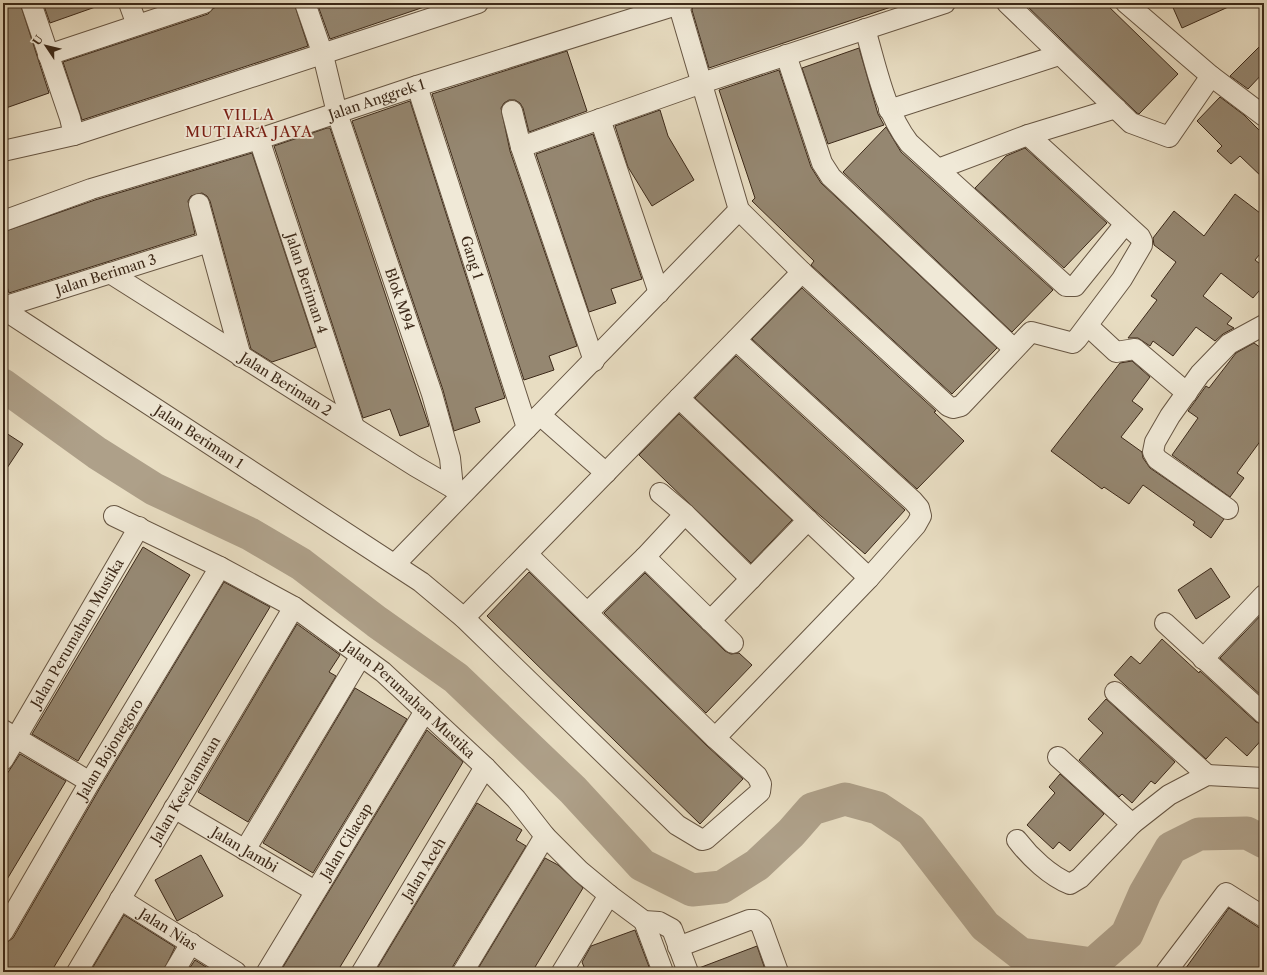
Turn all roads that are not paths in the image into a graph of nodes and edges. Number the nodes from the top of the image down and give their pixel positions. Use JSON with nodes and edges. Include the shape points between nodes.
{"nodes":[{"id":1,"x":31,"y":3,"type":"edge"},
{"id":2,"x":129,"y":3,"type":"edge"},
{"id":3,"x":204,"y":3,"type":"edge"},
{"id":4,"x":305,"y":3,"type":"edge"},
{"id":5,"x":478,"y":3,"type":"edge"},
{"id":6,"x":680,"y":3,"type":"edge"},
{"id":7,"x":945,"y":3,"type":"edge"},
{"id":8,"x":1007,"y":3,"type":"edge"},
{"id":9,"x":1126,"y":3,"type":"edge"},
{"id":10,"x":137,"y":26,"type":"junction"},
{"id":11,"x":865,"y":29,"type":"junction"},
{"id":12,"x":48,"y":55,"type":"junction"},
{"id":13,"x":323,"y":55,"type":"junction"},
{"id":14,"x":786,"y":55,"type":"junction"},
{"id":15,"x":1059,"y":55,"type":"junction"},
{"id":16,"x":1211,"y":76,"type":"junction"},
{"id":17,"x":702,"y":83,"type":"junction"},
{"id":18,"x":417,"y":86,"type":"junction"},
{"id":19,"x":1116,"y":108,"type":"junction"},
{"id":20,"x":512,"y":110,"type":"dead end"},
{"id":21,"x":889,"y":110,"type":"junction"},
{"id":22,"x":337,"y":113,"type":"junction"},
{"id":23,"x":1264,"y":116,"type":"edge"},
{"id":24,"x":600,"y":119,"type":"junction"},
{"id":25,"x":72,"y":126,"type":"junction"},
{"id":26,"x":1028,"y":135,"type":"junction"},
{"id":27,"x":258,"y":139,"type":"junction"},
{"id":28,"x":521,"y":147,"type":"junction"},
{"id":29,"x":3,"y":151,"type":"edge"},
{"id":30,"x":938,"y":169,"type":"junction"},
{"id":31,"x":199,"y":204,"type":"dead end"},
{"id":32,"x":739,"y":210,"type":"junction"},
{"id":33,"x":3,"y":221,"type":"edge"},
{"id":34,"x":1125,"y":224,"type":"junction"},
{"id":35,"x":209,"y":242,"type":"junction"},
{"id":36,"x":802,"y":272,"type":"junction"},
{"id":37,"x":110,"y":273,"type":"junction"},
{"id":38,"x":659,"y":293,"type":"junction"},
{"id":39,"x":3,"y":308,"type":"edge"},
{"id":40,"x":1264,"y":325,"type":"edge"},
{"id":41,"x":1088,"y":326,"type":"junction"},
{"id":42,"x":736,"y":340,"type":"junction"},
{"id":43,"x":1014,"y":349,"type":"junction"},
{"id":44,"x":241,"y":358,"type":"junction"},
{"id":45,"x":594,"y":361,"type":"junction"},
{"id":46,"x":1186,"y":393,"type":"junction"},
{"id":47,"x":679,"y":398,"type":"junction"},
{"id":48,"x":533,"y":422,"type":"junction"},
{"id":49,"x":354,"y":427,"type":"junction"},
{"id":50,"x":606,"y":473,"type":"junction"},
{"id":51,"x":457,"y":492,"type":"junction"},
{"id":52,"x":660,"y":492,"type":"dead end"},
{"id":53,"x":1228,"y":509,"type":"dead end"},
{"id":54,"x":685,"y":514,"type":"junction"},
{"id":55,"x":114,"y":516,"type":"dead end"},
{"id":56,"x":808,"y":520,"type":"junction"},
{"id":57,"x":139,"y":527,"type":"junction"},
{"id":58,"x":526,"y":554,"type":"junction"},
{"id":59,"x":645,"y":557,"type":"junction"},
{"id":60,"x":395,"y":564,"type":"junction"},
{"id":61,"x":220,"y":567,"type":"junction"},
{"id":62,"x":869,"y":578,"type":"junction"},
{"id":63,"x":751,"y":579,"type":"junction"},
{"id":64,"x":1264,"y":595,"type":"edge"},
{"id":65,"x":294,"y":607,"type":"junction"},
{"id":66,"x":587,"y":613,"type":"junction"},
{"id":67,"x":464,"y":618,"type":"junction"},
{"id":68,"x":710,"y":621,"type":"junction"},
{"id":69,"x":1165,"y":623,"type":"dead end"},
{"id":70,"x":733,"y":643,"type":"dead end"},
{"id":71,"x":361,"y":656,"type":"junction"},
{"id":72,"x":1203,"y":659,"type":"junction"},
{"id":73,"x":1115,"y":692,"type":"dead end"},
{"id":74,"x":425,"y":711,"type":"junction"},
{"id":75,"x":1264,"y":714,"type":"edge"},
{"id":76,"x":9,"y":734,"type":"edge"},
{"id":77,"x":715,"y":738,"type":"junction"},
{"id":78,"x":1058,"y":757,"type":"dead end"},
{"id":79,"x":3,"y":760,"type":"edge"},
{"id":80,"x":485,"y":767,"type":"junction"},
{"id":81,"x":1206,"y":775,"type":"junction"},
{"id":82,"x":1264,"y":778,"type":"edge"},
{"id":83,"x":90,"y":782,"type":"junction"},
{"id":84,"x":174,"y":808,"type":"junction"},
{"id":85,"x":1132,"y":824,"type":"junction"},
{"id":86,"x":545,"y":836,"type":"junction"},
{"id":87,"x":1017,"y":840,"type":"dead end"},
{"id":88,"x":245,"y":850,"type":"junction"},
{"id":89,"x":315,"y":891,"type":"junction"},
{"id":90,"x":608,"y":895,"type":"junction"},
{"id":91,"x":120,"y":899,"type":"junction"},
{"id":92,"x":1264,"y":917,"type":"edge"},
{"id":93,"x":644,"y":920,"type":"junction"},
{"id":94,"x":3,"y":932,"type":"edge"},
{"id":95,"x":191,"y":943,"type":"junction"},
{"id":96,"x":678,"y":947,"type":"junction"},
{"id":97,"x":568,"y":968,"type":"edge"},
{"id":98,"x":77,"y":972,"type":"edge"},
{"id":99,"x":174,"y":972,"type":"edge"},
{"id":100,"x":236,"y":972,"type":"edge"},
{"id":101,"x":267,"y":972,"type":"edge"},
{"id":102,"x":362,"y":972,"type":"edge"},
{"id":103,"x":463,"y":972,"type":"edge"},
{"id":104,"x":663,"y":972,"type":"edge"},
{"id":105,"x":688,"y":972,"type":"edge"},
{"id":106,"x":778,"y":972,"type":"edge"},
{"id":107,"x":1166,"y":972,"type":"edge"}],
"edges":[{"from":1,"to":12,"type":"street"},
{"from":2,"to":10,"type":"street"},
{"from":3,"to":10,"type":"street"},
{"from":4,"to":13,"type":"street","name":"Blok M94"},
{"from":5,"to":13,"type":"street"},
{"from":6,"to":17,"type":"street"},
{"from":6,"to":18,"type":"street","name":"Jalan Anggrek 1"},
{"from":7,"to":11,"type":"street"},
{"from":8,"to":15,"type":"street"},
{"from":9,"to":16,"type":"street"},
{"from":10,"to":12,"type":"street"},
{"from":11,"to":14,"type":"street"},
{"from":11,"to":21,"type":"street"},
{"from":12,"to":25,"type":"street"},
{"from":13,"to":22,"type":"street","name":"Blok M94"},
{"from":13,"to":25,"type":"street"},
{"from":14,"to":17,"type":"street"},
{"from":14,"to":43,"type":"street","via":[[822,163],[830,177]]},
{"from":15,"to":19,"type":"street"},
{"from":15,"to":21,"type":"street"},
{"from":16,"to":19,"type":"street","via":[[1169,137],[1137,126]]},
{"from":16,"to":23,"type":"street"},
{"from":17,"to":24,"type":"street"},
{"from":17,"to":32,"type":"street"},
{"from":18,"to":22,"type":"street","name":"Jalan Anggrek 1"},
{"from":18,"to":48,"type":"street","name":"Gang 1"},
{"from":19,"to":26,"type":"street"},
{"from":20,"to":28,"type":"street"},
{"from":21,"to":30,"type":"street","via":[[910,143]]},
{"from":22,"to":27,"type":"street","name":"Jalan Anggrek 1"},
{"from":22,"to":51,"type":"street","name":"Blok M94","via":[[432,394]]},
{"from":24,"to":28,"type":"street"},
{"from":24,"to":38,"type":"street"},
{"from":25,"to":29,"type":"street"},
{"from":26,"to":30,"type":"street"},
{"from":26,"to":34,"type":"street"},
{"from":27,"to":33,"type":"street","name":"Jalan Anggrek 1","via":[[91,189]]},
{"from":27,"to":49,"type":"street","name":"Jalan Beriman 4"},
{"from":28,"to":45,"type":"street"},
{"from":30,"to":34,"type":"street","via":[[1066,286],[1075,286]]},
{"from":31,"to":35,"type":"street"},
{"from":32,"to":36,"type":"street"},
{"from":32,"to":38,"type":"street"},
{"from":34,"to":41,"type":"street","via":[[1140,237],[1142,245],[1122,279]]},
{"from":35,"to":37,"type":"street","name":"Jalan Beriman 3"},
{"from":35,"to":44,"type":"street"},
{"from":36,"to":42,"type":"street"},
{"from":36,"to":43,"type":"street","via":[[953,408],[961,406]]},
{"from":37,"to":39,"type":"street","name":"Jalan Beriman 3"},
{"from":37,"to":44,"type":"street","name":"Jalan Beriman 2"},
{"from":38,"to":45,"type":"street"},
{"from":39,"to":60,"type":"street","name":"Jalan Beriman 1"},
{"from":40,"to":46,"type":"street","via":[[1229,344],[1200,374]]},
{"from":41,"to":43,"type":"street","via":[[1072,342],[1031,332]]},
{"from":41,"to":46,"type":"street","via":[[1116,352],[1135,349]]},
{"from":42,"to":47,"type":"street"},
{"from":42,"to":62,"type":"street","via":[[919,508],[922,516],[916,525]]},
{"from":44,"to":49,"type":"street","name":"Jalan Beriman 2"},
{"from":45,"to":48,"type":"street"},
{"from":46,"to":53,"type":"street","via":[[1154,442],[1154,452],[1157,459]]},
{"from":47,"to":50,"type":"street"},
{"from":47,"to":56,"type":"street"},
{"from":48,"to":50,"type":"street"},
{"from":48,"to":51,"type":"street"},
{"from":49,"to":51,"type":"street","name":"Jalan Beriman 2"},
{"from":50,"to":58,"type":"street"},
{"from":51,"to":60,"type":"street"},
{"from":52,"to":54,"type":"street"},
{"from":54,"to":59,"type":"street"},
{"from":54,"to":63,"type":"street"},
{"from":55,"to":57,"type":"street","name":"Jalan Perumahan Mustika"},
{"from":56,"to":62,"type":"street"},
{"from":56,"to":63,"type":"street"},
{"from":57,"to":61,"type":"street","name":"Jalan Perumahan Mustika"},
{"from":57,"to":76,"type":"street","name":"Jalan Perumahan Mustika"},
{"from":58,"to":66,"type":"street"},
{"from":58,"to":67,"type":"street"},
{"from":59,"to":66,"type":"street"},
{"from":59,"to":68,"type":"street"},
{"from":60,"to":67,"type":"street","name":"Jalan Beriman 1"},
{"from":61,"to":65,"type":"street","name":"Jalan Perumahan Mustika"},
{"from":61,"to":83,"type":"street","name":"Jalan Bojonegoro"},
{"from":62,"to":77,"type":"street"},
{"from":63,"to":68,"type":"street"},
{"from":64,"to":72,"type":"street"},
{"from":65,"to":71,"type":"street","name":"Jalan Perumahan Mustika"},
{"from":65,"to":84,"type":"street","name":"Jalan Keselamatan"},
{"from":66,"to":77,"type":"street"},
{"from":67,"to":77,"type":"street","name":"Jalan Beriman 1","via":[[677,824],[702,840],[712,835],[760,792],[761,784],[756,776]]},
{"from":68,"to":70,"type":"street"},
{"from":69,"to":72,"type":"street"},
{"from":71,"to":74,"type":"street","name":"Jalan Perumahan Mustika","via":[[384,672]]},
{"from":71,"to":88,"type":"street"},
{"from":72,"to":75,"type":"street"},
{"from":73,"to":81,"type":"street"},
{"from":74,"to":80,"type":"street","name":"Jalan Perumahan Mustika"},
{"from":74,"to":89,"type":"street","name":"Jalan Cilacap"},
{"from":76,"to":79,"type":"street","name":"Jalan Perumahan Mustika"},
{"from":76,"to":83,"type":"street"},
{"from":78,"to":85,"type":"street"},
{"from":80,"to":86,"type":"street","name":"Jalan Perumahan Mustika","via":[[516,799]]},
{"from":80,"to":102,"type":"street","name":"Jalan Aceh"},
{"from":81,"to":82,"type":"street"},
{"from":81,"to":85,"type":"street","via":[[1169,795]]},
{"from":83,"to":94,"type":"street","name":"Jalan Bojonegoro"},
{"from":84,"to":88,"type":"street","name":"Jalan Jambi"},
{"from":84,"to":91,"type":"street","name":"Jalan Keselamatan"},
{"from":85,"to":87,"type":"street","via":[[1080,878],[1070,884],[1060,880]]},
{"from":86,"to":90,"type":"street","name":"Jalan Perumahan Mustika"},
{"from":86,"to":103,"type":"street"},
{"from":88,"to":89,"type":"street","name":"Jalan Jambi"},
{"from":89,"to":101,"type":"street","name":"Jalan Cilacap"},
{"from":90,"to":93,"type":"street","name":"Jalan Perumahan Mustika"},
{"from":90,"to":97,"type":"street"},
{"from":91,"to":95,"type":"street","name":"Jalan Nias"},
{"from":91,"to":98,"type":"street","name":"Jalan Keselamatan"},
{"from":92,"to":107,"type":"street","via":[[1226,893]]},
{"from":93,"to":96,"type":"street","name":"Jalan Perumahan Mustika","via":[[666,924],[672,929]]},
{"from":93,"to":104,"type":"street"},
{"from":95,"to":99,"type":"street"},
{"from":95,"to":100,"type":"street","name":"Jalan Nias"},
{"from":96,"to":105,"type":"street","name":"Jalan Perumahan Mustika"},
{"from":96,"to":106,"type":"street","via":[[755,920],[761,925]]}]}
